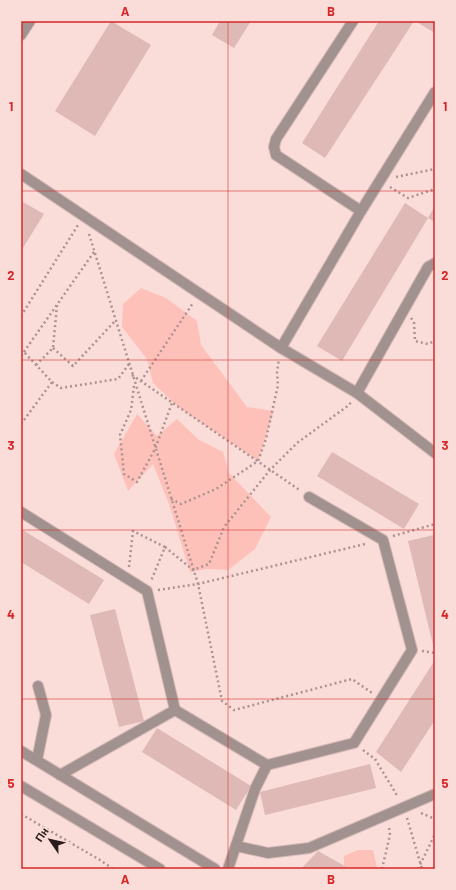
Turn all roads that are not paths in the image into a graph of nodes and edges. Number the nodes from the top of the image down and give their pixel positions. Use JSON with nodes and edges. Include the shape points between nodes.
{"nodes":[{"id":1,"x":30,"y":21,"type":"edge"},
{"id":2,"x":352,"y":21,"type":"edge"},
{"id":3,"x":21,"y":35,"type":"edge"},
{"id":4,"x":435,"y":92,"type":"edge"},
{"id":5,"x":21,"y":174,"type":"edge"},
{"id":6,"x":361,"y":211,"type":"junction"},
{"id":7,"x":435,"y":263,"type":"edge"},
{"id":8,"x":281,"y":348,"type":"junction"},
{"id":9,"x":357,"y":393,"type":"junction"},
{"id":10,"x":435,"y":453,"type":"edge"},
{"id":11,"x":310,"y":497,"type":"road end"},
{"id":12,"x":21,"y":512,"type":"edge"},
{"id":13,"x":38,"y":686,"type":"dead end"},
{"id":14,"x":175,"y":710,"type":"junction"},
{"id":15,"x":21,"y":751,"type":"edge"},
{"id":16,"x":37,"y":760,"type":"junction"},
{"id":17,"x":267,"y":766,"type":"junction"},
{"id":18,"x":60,"y":775,"type":"junction"},
{"id":19,"x":21,"y":786,"type":"edge"},
{"id":20,"x":435,"y":794,"type":"edge"},
{"id":21,"x":236,"y":846,"type":"junction"},
{"id":22,"x":160,"y":869,"type":"edge"},
{"id":23,"x":215,"y":869,"type":"edge"},
{"id":24,"x":228,"y":869,"type":"edge"}],
"edges":[{"from":1,"to":3,"type":"street"},
{"from":2,"to":6,"type":"street","via":[[276,139],[274,147],[276,155]]},
{"from":4,"to":6,"type":"street"},
{"from":5,"to":8,"type":"street"},
{"from":6,"to":8,"type":"street"},
{"from":7,"to":9,"type":"street","via":[[428,267]]},
{"from":8,"to":9,"type":"street"},
{"from":9,"to":10,"type":"street"},
{"from":11,"to":17,"type":"street","via":[[383,540],[412,650],[354,743]]},
{"from":12,"to":14,"type":"street","via":[[147,591]]},
{"from":13,"to":16,"type":"street","via":[[46,715]]},
{"from":14,"to":17,"type":"street"},
{"from":14,"to":18,"type":"street"},
{"from":15,"to":16,"type":"street"},
{"from":16,"to":18,"type":"street"},
{"from":17,"to":21,"type":"street","via":[[255,789]]},
{"from":18,"to":23,"type":"street"},
{"from":19,"to":22,"type":"street"},
{"from":20,"to":21,"type":"street","via":[[309,848],[268,853]]},
{"from":21,"to":24,"type":"street"}]}
